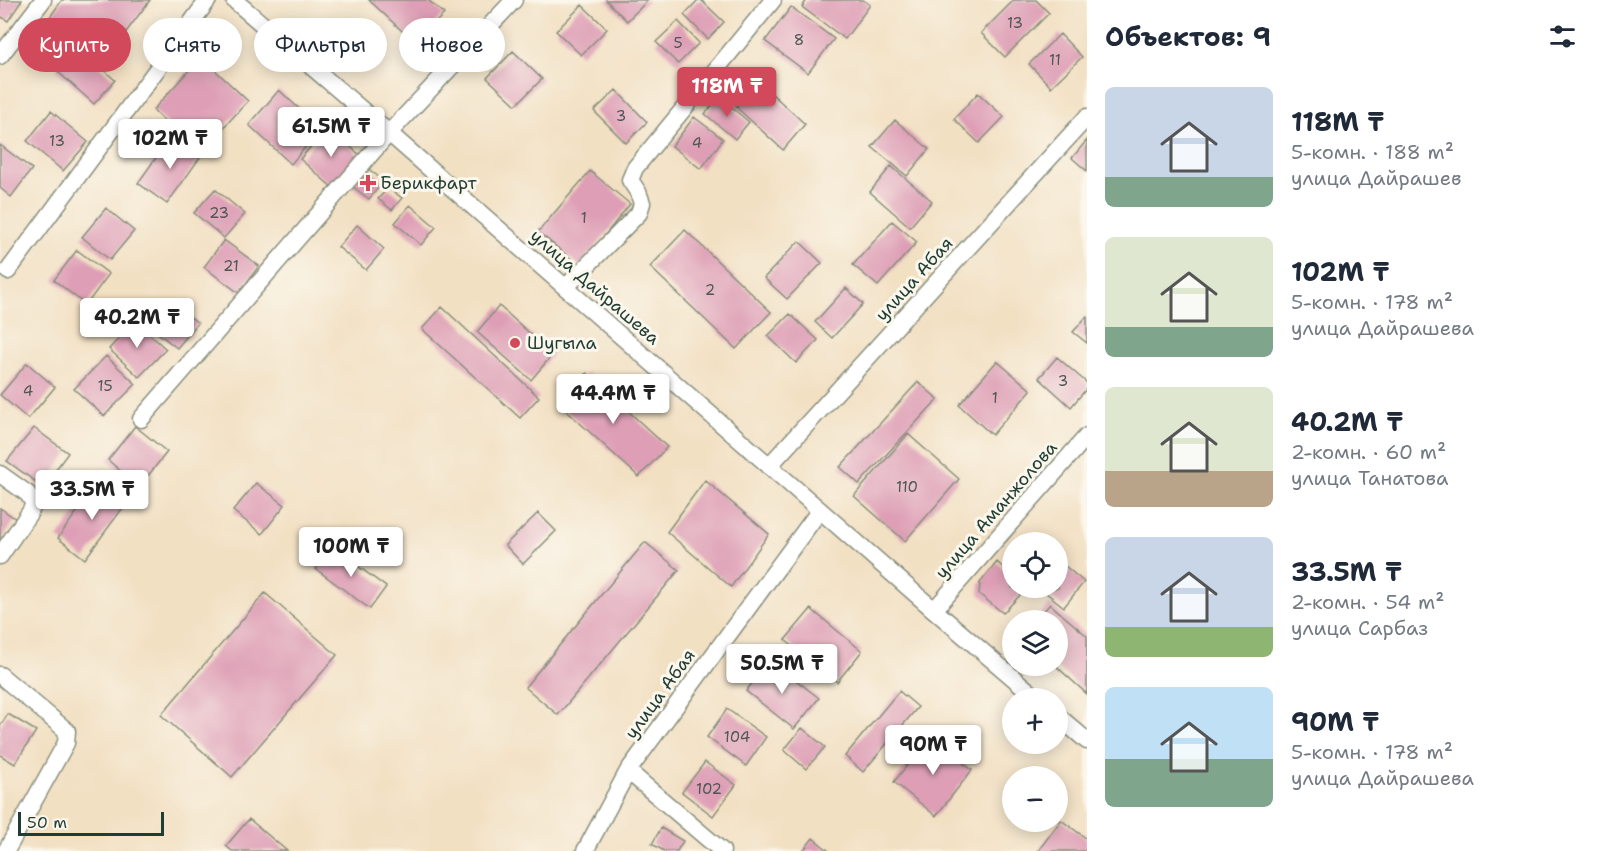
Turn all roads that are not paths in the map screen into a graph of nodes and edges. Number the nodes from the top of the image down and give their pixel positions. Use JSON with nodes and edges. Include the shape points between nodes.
{"nodes":[{"id":1,"x":43,"y":0,"type":"edge"},
{"id":2,"x":208,"y":0,"type":"edge"},
{"id":3,"x":514,"y":0,"type":"edge"},
{"id":4,"x":773,"y":0,"type":"edge"},
{"id":5,"x":236,"y":1,"type":"edge"},
{"id":6,"x":0,"y":56,"type":"edge"},
{"id":7,"x":1087,"y":117,"type":"edge"},
{"id":8,"x":389,"y":133,"type":"junction"},
{"id":9,"x":8,"y":271,"type":"dead end"},
{"id":10,"x":566,"y":287,"type":"junction"},
{"id":11,"x":141,"y":419,"type":"dead end"},
{"id":12,"x":1087,"y":436,"type":"edge"},
{"id":13,"x":769,"y":466,"type":"junction"},
{"id":14,"x":0,"y":474,"type":"edge"},
{"id":15,"x":820,"y":510,"type":"junction"},
{"id":16,"x":0,"y":556,"type":"edge"},
{"id":17,"x":934,"y":610,"type":"junction"},
{"id":18,"x":0,"y":675,"type":"edge"},
{"id":19,"x":1025,"y":688,"type":"edge"},
{"id":20,"x":1068,"y":725,"type":"edge"},
{"id":21,"x":1087,"y":741,"type":"edge"},
{"id":22,"x":628,"y":771,"type":"junction"},
{"id":23,"x":6,"y":851,"type":"edge"},
{"id":24,"x":585,"y":851,"type":"edge"},
{"id":25,"x":722,"y":851,"type":"edge"}],
"edges":[{"from":1,"to":6,"type":"street"},
{"from":2,"to":9,"type":"street"},
{"from":3,"to":8,"type":"street"},
{"from":4,"to":10,"type":"street","via":[[635,168],[630,180],[642,203],[639,213]]},
{"from":5,"to":8,"type":"street","name":"улица Дайрашева"},
{"from":7,"to":13,"type":"street","name":"улица Абая"},
{"from":8,"to":10,"type":"street","name":"улица Дайрашева"},
{"from":8,"to":11,"type":"street"},
{"from":10,"to":13,"type":"street","name":"улица Дайрашева"},
{"from":12,"to":17,"type":"street","name":"улица Аманжолова"},
{"from":13,"to":15,"type":"street","name":"улица Дайрашева"},
{"from":14,"to":16,"type":"street","via":[[28,494],[34,504]]},
{"from":15,"to":17,"type":"street","name":"улица Дайрашева"},
{"from":15,"to":22,"type":"street","name":"улица Абая"},
{"from":17,"to":19,"type":"street","name":"улица Дайрашева"},
{"from":18,"to":23,"type":"street","via":[[67,731],[66,743]]},
{"from":20,"to":21,"type":"street"},
{"from":22,"to":24,"type":"street","name":"улица Абая"},
{"from":22,"to":25,"type":"street"}]}
